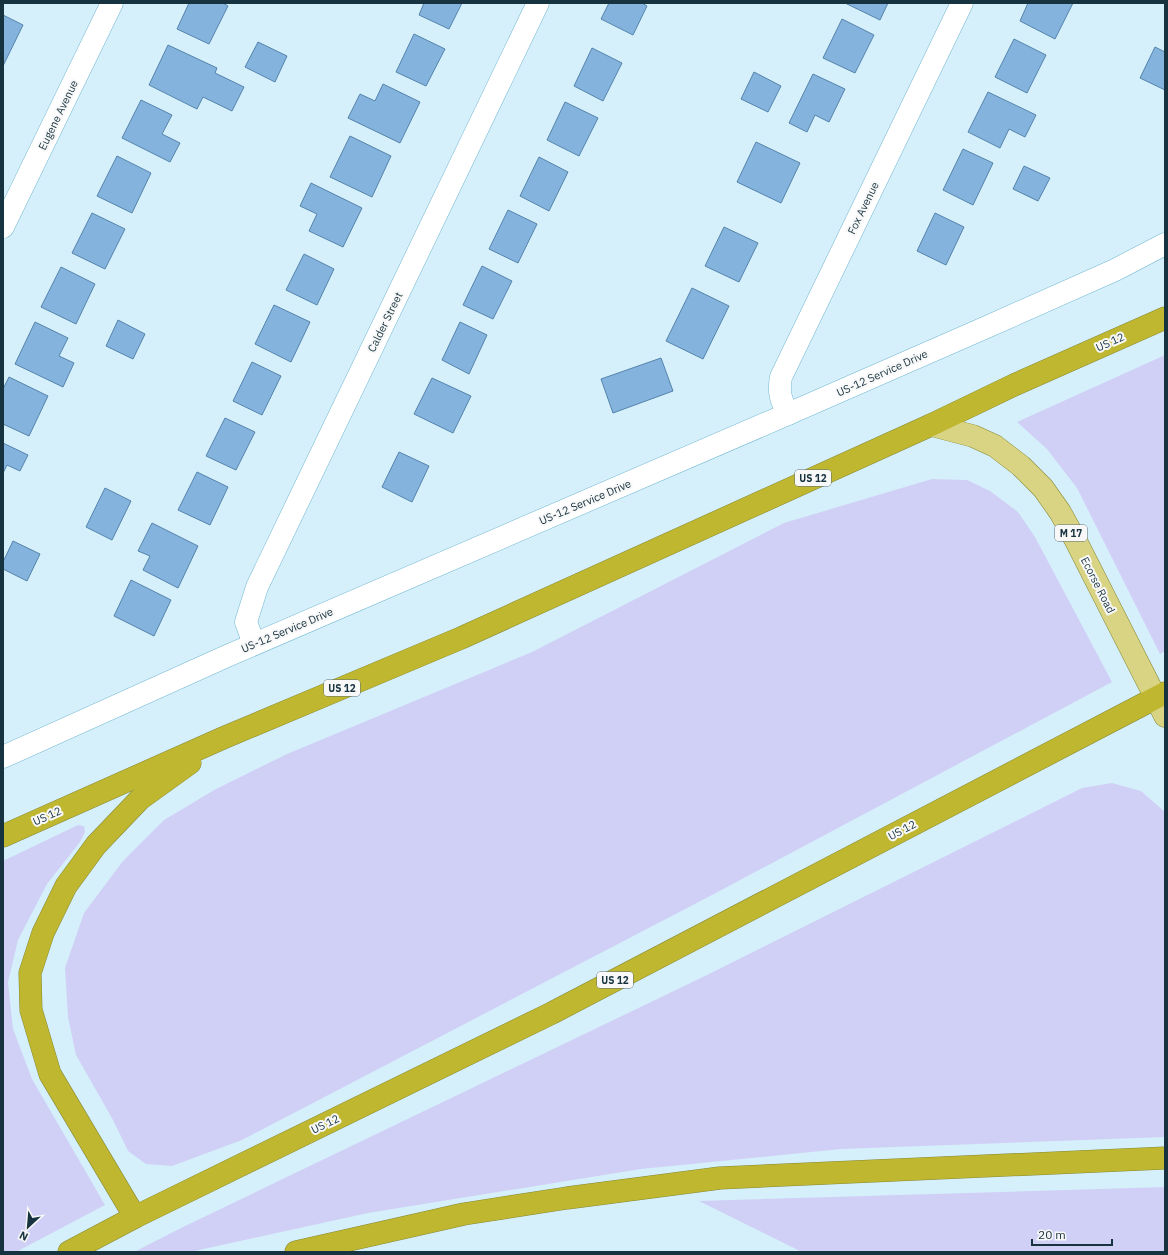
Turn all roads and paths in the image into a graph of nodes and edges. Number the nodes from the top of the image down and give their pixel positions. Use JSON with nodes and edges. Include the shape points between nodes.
{"nodes":[{"id":1,"x":112,"y":3,"type":"edge"},
{"id":2,"x":538,"y":3,"type":"edge"},
{"id":3,"x":962,"y":3,"type":"edge"},
{"id":4,"x":3,"y":227,"type":"edge"},
{"id":5,"x":1165,"y":244,"type":"edge"},
{"id":6,"x":1165,"y":318,"type":"edge"},
{"id":7,"x":788,"y":414,"type":"junction"},
{"id":8,"x":931,"y":425,"type":"junction"},
{"id":9,"x":254,"y":644,"type":"junction"},
{"id":10,"x":1162,"y":702,"type":"edge"},
{"id":11,"x":223,"y":738,"type":"junction"},
{"id":12,"x":3,"y":757,"type":"edge"},
{"id":13,"x":3,"y":836,"type":"edge"},
{"id":14,"x":1165,"y":1158,"type":"edge"},
{"id":15,"x":135,"y":1218,"type":"junction"},
{"id":16,"x":69,"y":1252,"type":"edge"},
{"id":17,"x":296,"y":1252,"type":"edge"}],
"edges":[{"from":1,"to":4,"type":"street","name":"Eugene Avenue"},
{"from":2,"to":9,"type":"street","name":"Calder Street","via":[[257,587],[246,622]]},
{"from":3,"to":7,"type":"street","name":"Fox Avenue","via":[[781,377],[780,397]]},
{"from":5,"to":7,"type":"street","name":"US-12 Service Drive","via":[[1115,270]]},
{"from":6,"to":8,"type":"highway","name":"US 12","number":"US 12"},
{"from":7,"to":9,"type":"street","name":"US-12 Service Drive"},
{"from":8,"to":10,"type":"main road","name":"Ecorse Road","number":"M 17","via":[[973,436],[995,446],[1021,466],[1043,488],[1060,512]]},
{"from":8,"to":11,"type":"highway","name":"US 12","number":"US 12","via":[[461,638]]},
{"from":9,"to":12,"type":"street","name":"US-12 Service Drive"},
{"from":10,"to":15,"type":"highway","name":"US 12","number":"US 12","via":[[552,1013]]},
{"from":11,"to":13,"type":"highway","name":"US 12","number":"US 12"},
{"from":11,"to":15,"type":"highway","via":[[140,799],[96,845],[66,886],[43,932],[30,973],[31,1010],[50,1074]]},
{"from":14,"to":17,"type":"highway","via":[[720,1178],[472,1213]]},
{"from":15,"to":16,"type":"highway","name":"US 12","number":"US 12"}]}
